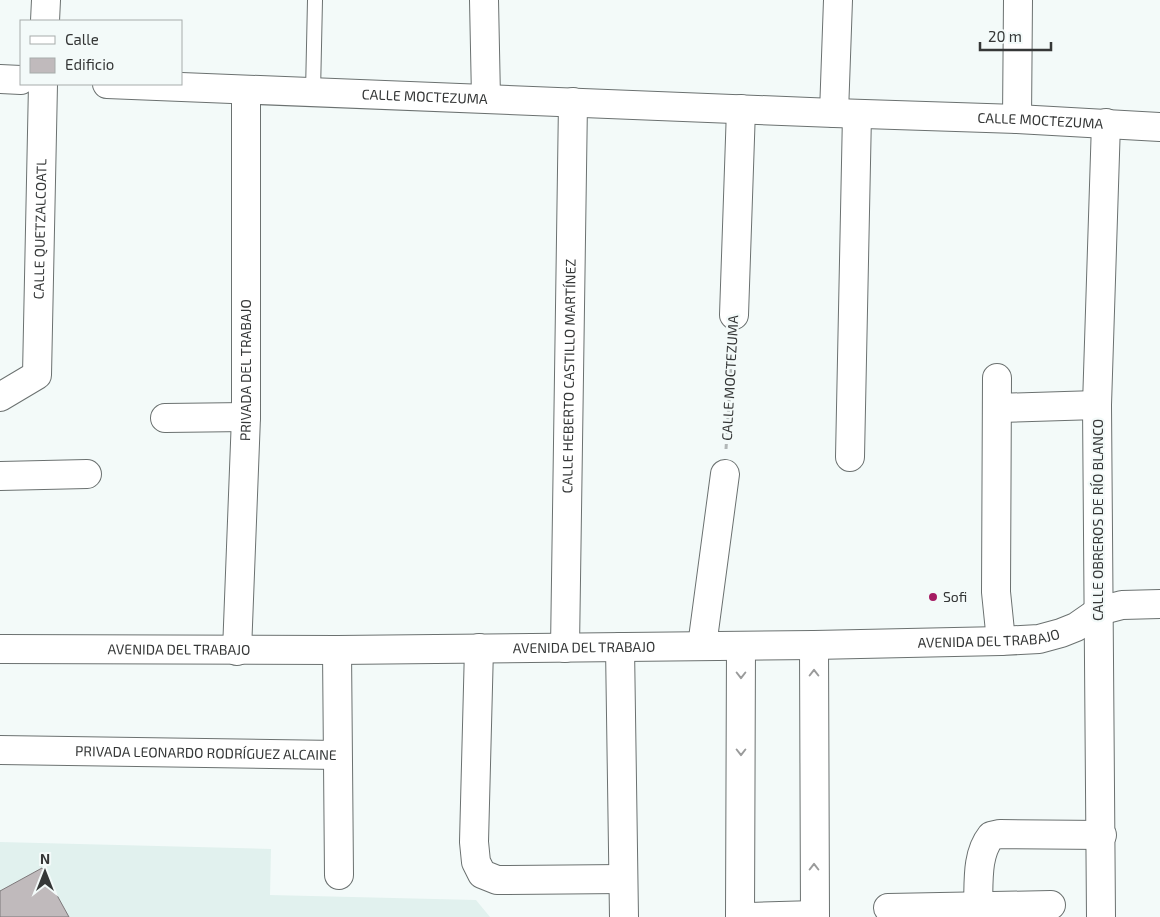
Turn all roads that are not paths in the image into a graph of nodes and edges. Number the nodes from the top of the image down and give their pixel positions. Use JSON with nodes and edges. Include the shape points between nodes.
{"nodes":[{"id":1,"x":46,"y":0,"type":"edge"},
{"id":2,"x":315,"y":0,"type":"edge"},
{"id":3,"x":484,"y":0,"type":"edge"},
{"id":4,"x":838,"y":0,"type":"edge"},
{"id":5,"x":1018,"y":0,"type":"edge"},
{"id":6,"x":45,"y":20,"type":"edge"},
{"id":7,"x":0,"y":79,"type":"edge"},
{"id":8,"x":20,"y":80,"type":"edge"},
{"id":9,"x":43,"y":85,"type":"edge"},
{"id":10,"x":130,"y":85,"type":"edge"},
{"id":11,"x":246,"y":90,"type":"junction"},
{"id":12,"x":313,"y":92,"type":"junction"},
{"id":13,"x":486,"y":98,"type":"junction"},
{"id":14,"x":573,"y":102,"type":"junction"},
{"id":15,"x":741,"y":109,"type":"junction"},
{"id":16,"x":845,"y":114,"type":"junction"},
{"id":17,"x":1017,"y":119,"type":"junction"},
{"id":18,"x":1106,"y":123,"type":"junction"},
{"id":19,"x":1160,"y":127,"type":"edge"},
{"id":20,"x":734,"y":315,"type":"road end"},
{"id":21,"x":996,"y":378,"type":"dead end"},
{"id":22,"x":0,"y":397,"type":"edge"},
{"id":23,"x":1097,"y":404,"type":"junction"},
{"id":24,"x":996,"y":408,"type":"junction"},
{"id":25,"x":246,"y":417,"type":"junction"},
{"id":26,"x":165,"y":418,"type":"dead end"},
{"id":27,"x":850,"y":457,"type":"dead end"},
{"id":28,"x":87,"y":474,"type":"dead end"},
{"id":29,"x":724,"y":474,"type":"road end"},
{"id":30,"x":0,"y":476,"type":"edge"},
{"id":31,"x":1160,"y":604,"type":"edge"},
{"id":32,"x":1099,"y":611,"type":"junction"},
{"id":33,"x":1001,"y":640,"type":"junction"},
{"id":34,"x":814,"y":645,"type":"junction"},
{"id":35,"x":702,"y":646,"type":"junction"},
{"id":36,"x":741,"y":646,"type":"junction"},
{"id":37,"x":620,"y":647,"type":"junction"},
{"id":38,"x":479,"y":648,"type":"junction"},
{"id":39,"x":565,"y":648,"type":"junction"},
{"id":40,"x":0,"y":649,"type":"edge"},
{"id":41,"x":338,"y":650,"type":"junction"},
{"id":42,"x":237,"y":651,"type":"junction"},
{"id":43,"x":0,"y":750,"type":"edge"},
{"id":44,"x":338,"y":755,"type":"junction"},
{"id":45,"x":1102,"y":835,"type":"junction"},
{"id":46,"x":339,"y":875,"type":"dead end"},
{"id":47,"x":623,"y":879,"type":"junction"},
{"id":48,"x":1051,"y":905,"type":"dead end"},
{"id":49,"x":978,"y":907,"type":"junction"},
{"id":50,"x":888,"y":908,"type":"dead end"},
{"id":51,"x":815,"y":916,"type":"edge"},
{"id":52,"x":624,"y":917,"type":"edge"},
{"id":53,"x":740,"y":917,"type":"edge"},
{"id":54,"x":750,"y":917,"type":"edge"},
{"id":55,"x":1101,"y":917,"type":"edge"}],
"edges":[{"from":1,"to":6,"type":"street"},
{"from":2,"to":12,"type":"lane"},
{"from":3,"to":13,"type":"street"},
{"from":4,"to":16,"type":"street"},
{"from":5,"to":17,"type":"street"},
{"from":7,"to":8,"type":"street"},
{"from":9,"to":22,"type":"street","name":"CALLE QUETZALCOATL","via":[[37,375]]},
{"from":10,"to":11,"type":"street","name":"CALLE MOCTEZUMA"},
{"from":11,"to":12,"type":"street","name":"CALLE MOCTEZUMA"},
{"from":11,"to":25,"type":"street","name":"PRIVADA DEL TRABAJO"},
{"from":12,"to":13,"type":"street","name":"CALLE MOCTEZUMA"},
{"from":13,"to":14,"type":"street","name":"CALLE MOCTEZUMA"},
{"from":14,"to":15,"type":"street","name":"CALLE MOCTEZUMA"},
{"from":14,"to":39,"type":"street","name":"CALLE HEBERTO CASTILLO MARTÍNEZ"},
{"from":15,"to":16,"type":"street","name":"CALLE MOCTEZUMA"},
{"from":15,"to":20,"type":"street","name":"CALLE MOCTEZUMA"},
{"from":16,"to":17,"type":"street","name":"CALLE MOCTEZUMA"},
{"from":16,"to":27,"type":"street"},
{"from":17,"to":18,"type":"street","name":"CALLE MOCTEZUMA"},
{"from":18,"to":19,"type":"street","name":"CALLE MOCTEZUMA"},
{"from":18,"to":23,"type":"street","name":"CALLE OBREROS DE RÍO BLANCO"},
{"from":21,"to":24,"type":"street"},
{"from":23,"to":24,"type":"street"},
{"from":23,"to":32,"type":"street","name":"CALLE OBREROS DE RÍO BLANCO"},
{"from":24,"to":33,"type":"street","via":[[996,592]]},
{"from":25,"to":26,"type":"street"},
{"from":25,"to":42,"type":"street","name":"PRIVADA DEL TRABAJO"},
{"from":28,"to":30,"type":"street"},
{"from":29,"to":35,"type":"street"},
{"from":31,"to":32,"type":"street","name":"AVENIDA DEL TRABAJO","via":[[1122,605]]},
{"from":32,"to":33,"type":"street","name":"AVENIDA DEL TRABAJO","via":[[1061,633],[1039,639]]},
{"from":32,"to":45,"type":"street","name":"CALLE OBREROS DE RÍO BLANCO"},
{"from":33,"to":34,"type":"street","name":"AVENIDA DEL TRABAJO"},
{"from":34,"to":36,"type":"street","name":"AVENIDA DEL TRABAJO"},
{"from":51,"to":34,"type":"street","one_way":true},
{"from":35,"to":36,"type":"street","name":"AVENIDA DEL TRABAJO"},
{"from":35,"to":37,"type":"street","name":"AVENIDA DEL TRABAJO"},
{"from":36,"to":53,"type":"street","one_way":true},
{"from":37,"to":39,"type":"street","name":"AVENIDA DEL TRABAJO"},
{"from":37,"to":47,"type":"street"},
{"from":38,"to":39,"type":"street","name":"AVENIDA DEL TRABAJO"},
{"from":38,"to":41,"type":"street","name":"AVENIDA DEL TRABAJO"},
{"from":38,"to":47,"type":"street","via":[[474,842],[476,862],[482,874],[497,880]]},
{"from":40,"to":42,"type":"street","name":"AVENIDA DEL TRABAJO"},
{"from":41,"to":42,"type":"street","name":"AVENIDA DEL TRABAJO"},
{"from":41,"to":44,"type":"street","name":"PRIVADA LEONARDO RODRÍGUEZ ALCAINE"},
{"from":43,"to":44,"type":"street","name":"PRIVADA LEONARDO RODRÍGUEZ ALCAINE"},
{"from":44,"to":46,"type":"street"},
{"from":45,"to":49,"type":"street","via":[[991,836],[980,856]]},
{"from":45,"to":55,"type":"street","name":"CALLE OBREROS DE RÍO BLANCO"},
{"from":47,"to":52,"type":"street"},
{"from":48,"to":49,"type":"street"},
{"from":49,"to":50,"type":"street"},
{"from":51,"to":54,"type":"street"}]}
